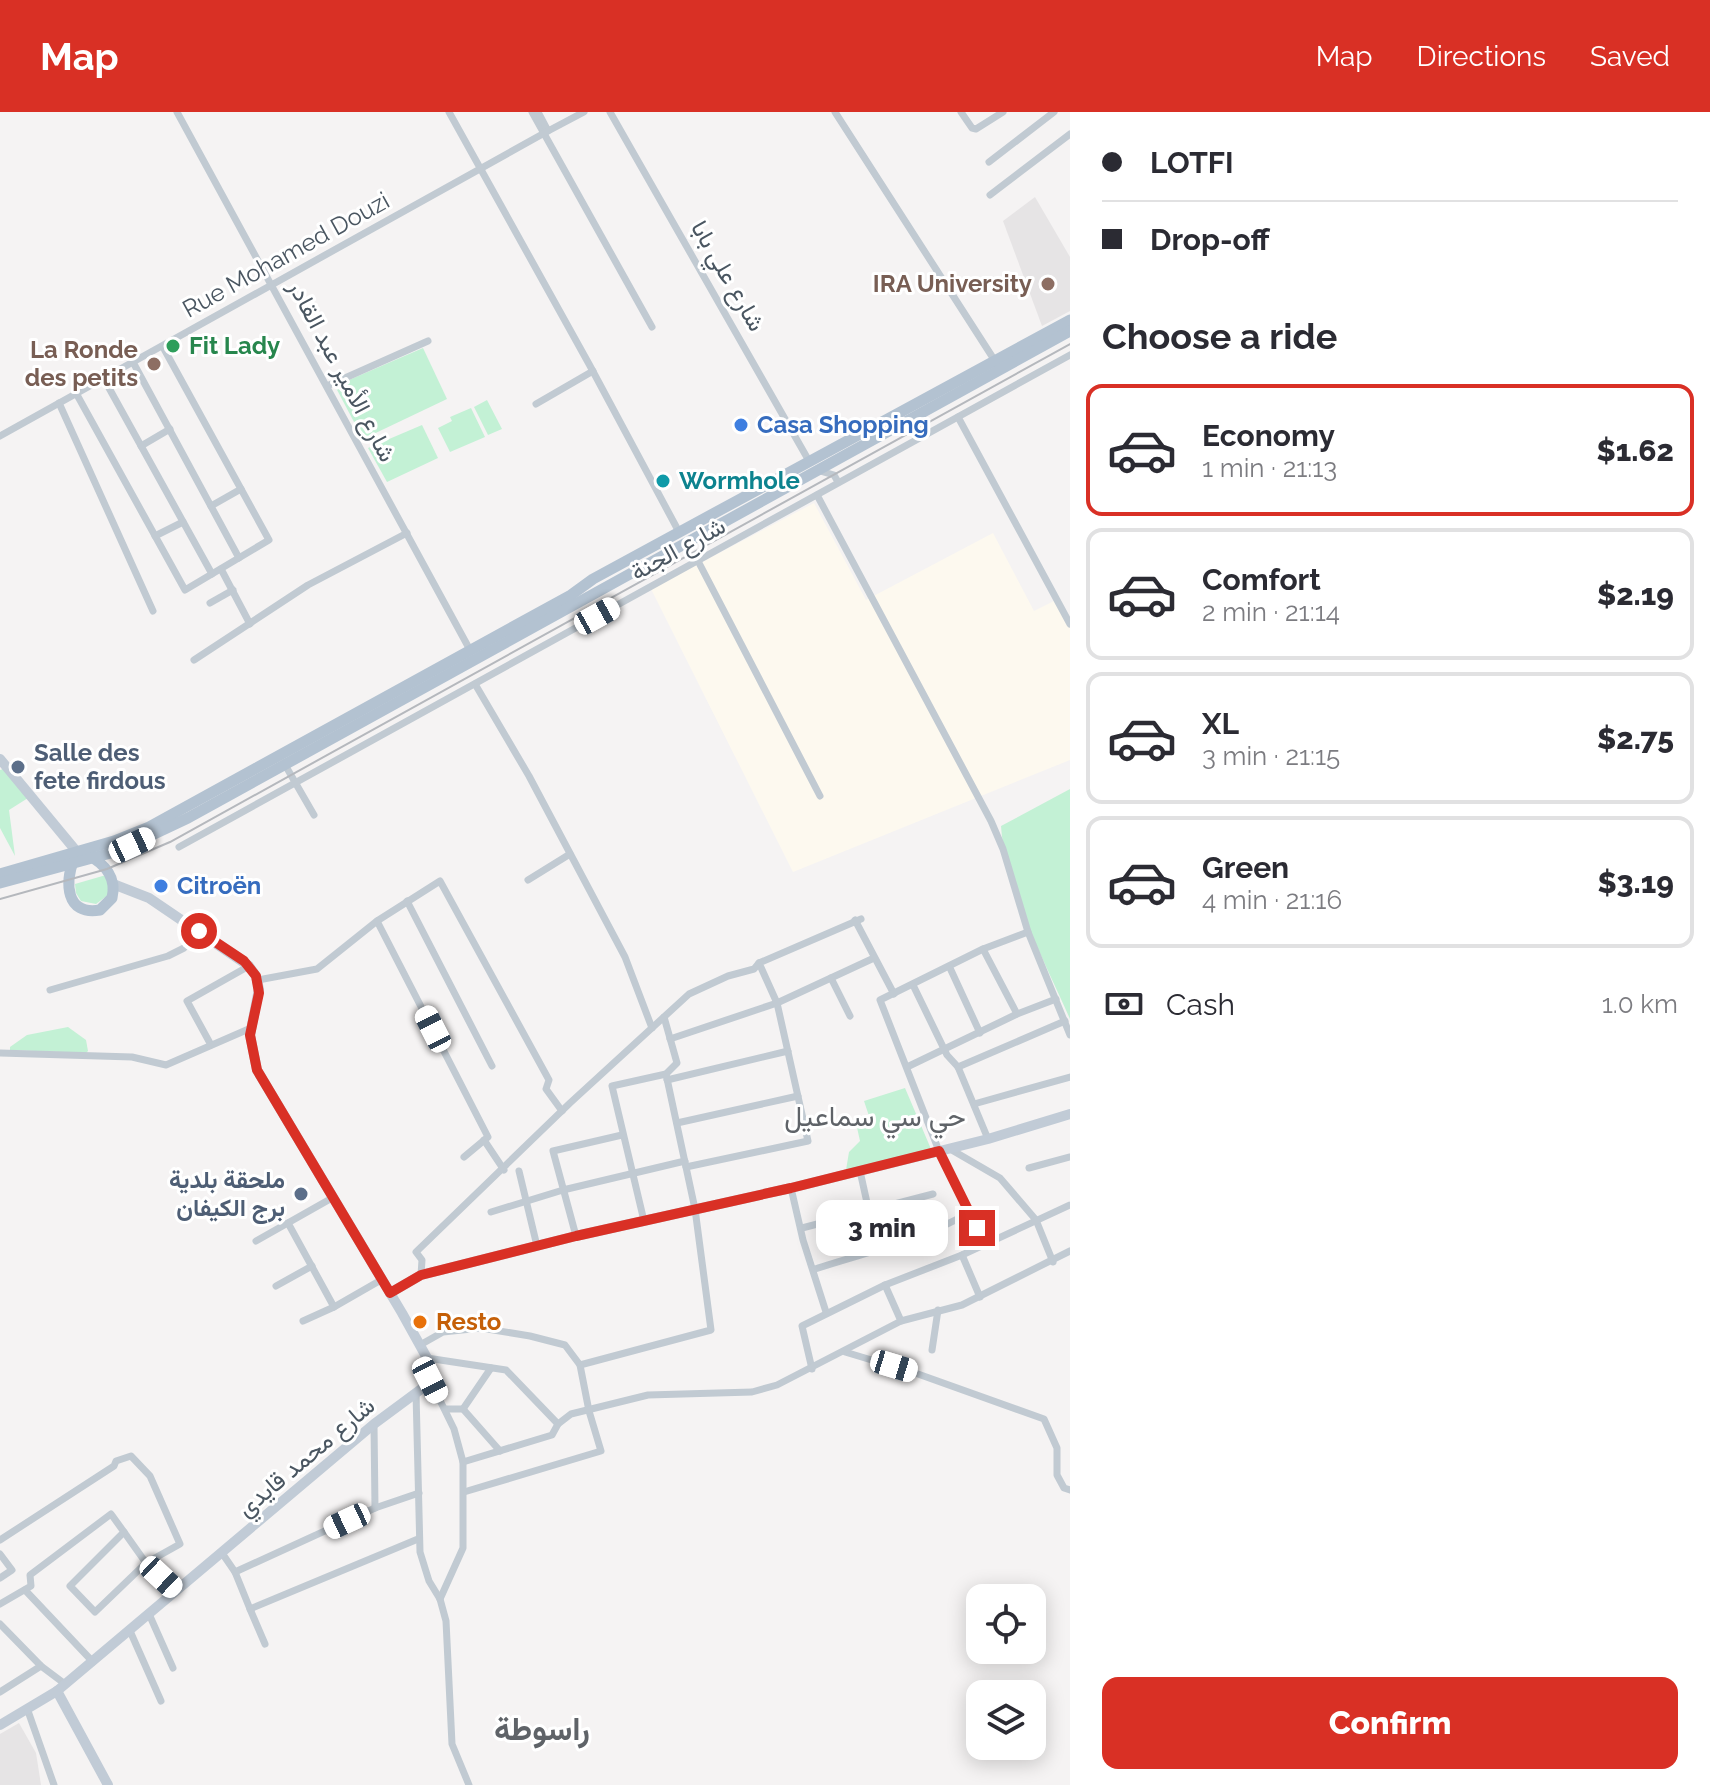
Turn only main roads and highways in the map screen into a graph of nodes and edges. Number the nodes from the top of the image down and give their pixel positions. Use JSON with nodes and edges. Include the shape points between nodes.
{"nodes":[{"id":1,"x":1070,"y":320,"type":"edge"},
{"id":2,"x":1070,"y":331,"type":"edge"},
{"id":3,"x":811,"y":466,"type":"junction"},
{"id":4,"x":0,"y":759,"type":"edge"},
{"id":5,"x":118,"y":851,"type":"junction"},
{"id":6,"x":80,"y":855,"type":"junction"},
{"id":7,"x":50,"y":868,"type":"junction"},
{"id":8,"x":109,"y":872,"type":"junction"},
{"id":9,"x":0,"y":874,"type":"edge"},
{"id":10,"x":0,"y":883,"type":"edge"},
{"id":11,"x":67,"y":883,"type":"junction"},
{"id":12,"x":113,"y":884,"type":"junction"},
{"id":13,"x":139,"y":893,"type":"junction"},
{"id":14,"x":112,"y":898,"type":"junction"},
{"id":15,"x":1070,"y":1114,"type":"edge"},
{"id":16,"x":390,"y":1293,"type":"junction"},
{"id":17,"x":61,"y":1688,"type":"junction"},
{"id":18,"x":0,"y":1725,"type":"edge"},
{"id":19,"x":108,"y":1785,"type":"edge"}],
"edges":[{"from":1,"to":3,"type":"main road"},
{"from":2,"to":3,"type":"main road","via":[[840,458]]},
{"from":3,"to":5,"type":"main road","via":[[188,818]]},
{"from":3,"to":6,"type":"main road","via":[[679,532],[149,827]]},
{"from":4,"to":6,"type":"main road"},
{"from":5,"to":6,"type":"main road"},
{"from":5,"to":8,"type":"main road"},
{"from":6,"to":7,"type":"main road"},
{"from":6,"to":8,"type":"main road"},
{"from":6,"to":9,"type":"main road"},
{"from":6,"to":11,"type":"main road"},
{"from":7,"to":10,"type":"main road"},
{"from":7,"to":11,"type":"main road"},
{"from":8,"to":12,"type":"main road"},
{"from":11,"to":14,"type":"main road","via":[[74,902],[87,910],[100,910]]},
{"from":12,"to":13,"type":"main road"},
{"from":12,"to":14,"type":"main road"},
{"from":13,"to":14,"type":"main road"},
{"from":13,"to":16,"type":"main road","via":[[249,966],[258,980],[251,1049],[259,1076]]},
{"from":15,"to":16,"type":"main road","via":[[860,1171],[421,1275]]},
{"from":16,"to":17,"type":"main road","name":"شارع محمد قايدي","via":[[427,1358],[430,1380]]},
{"from":17,"to":18,"type":"main road","name":"شارع محمد قايدي"},
{"from":17,"to":19,"type":"main road"}]}
